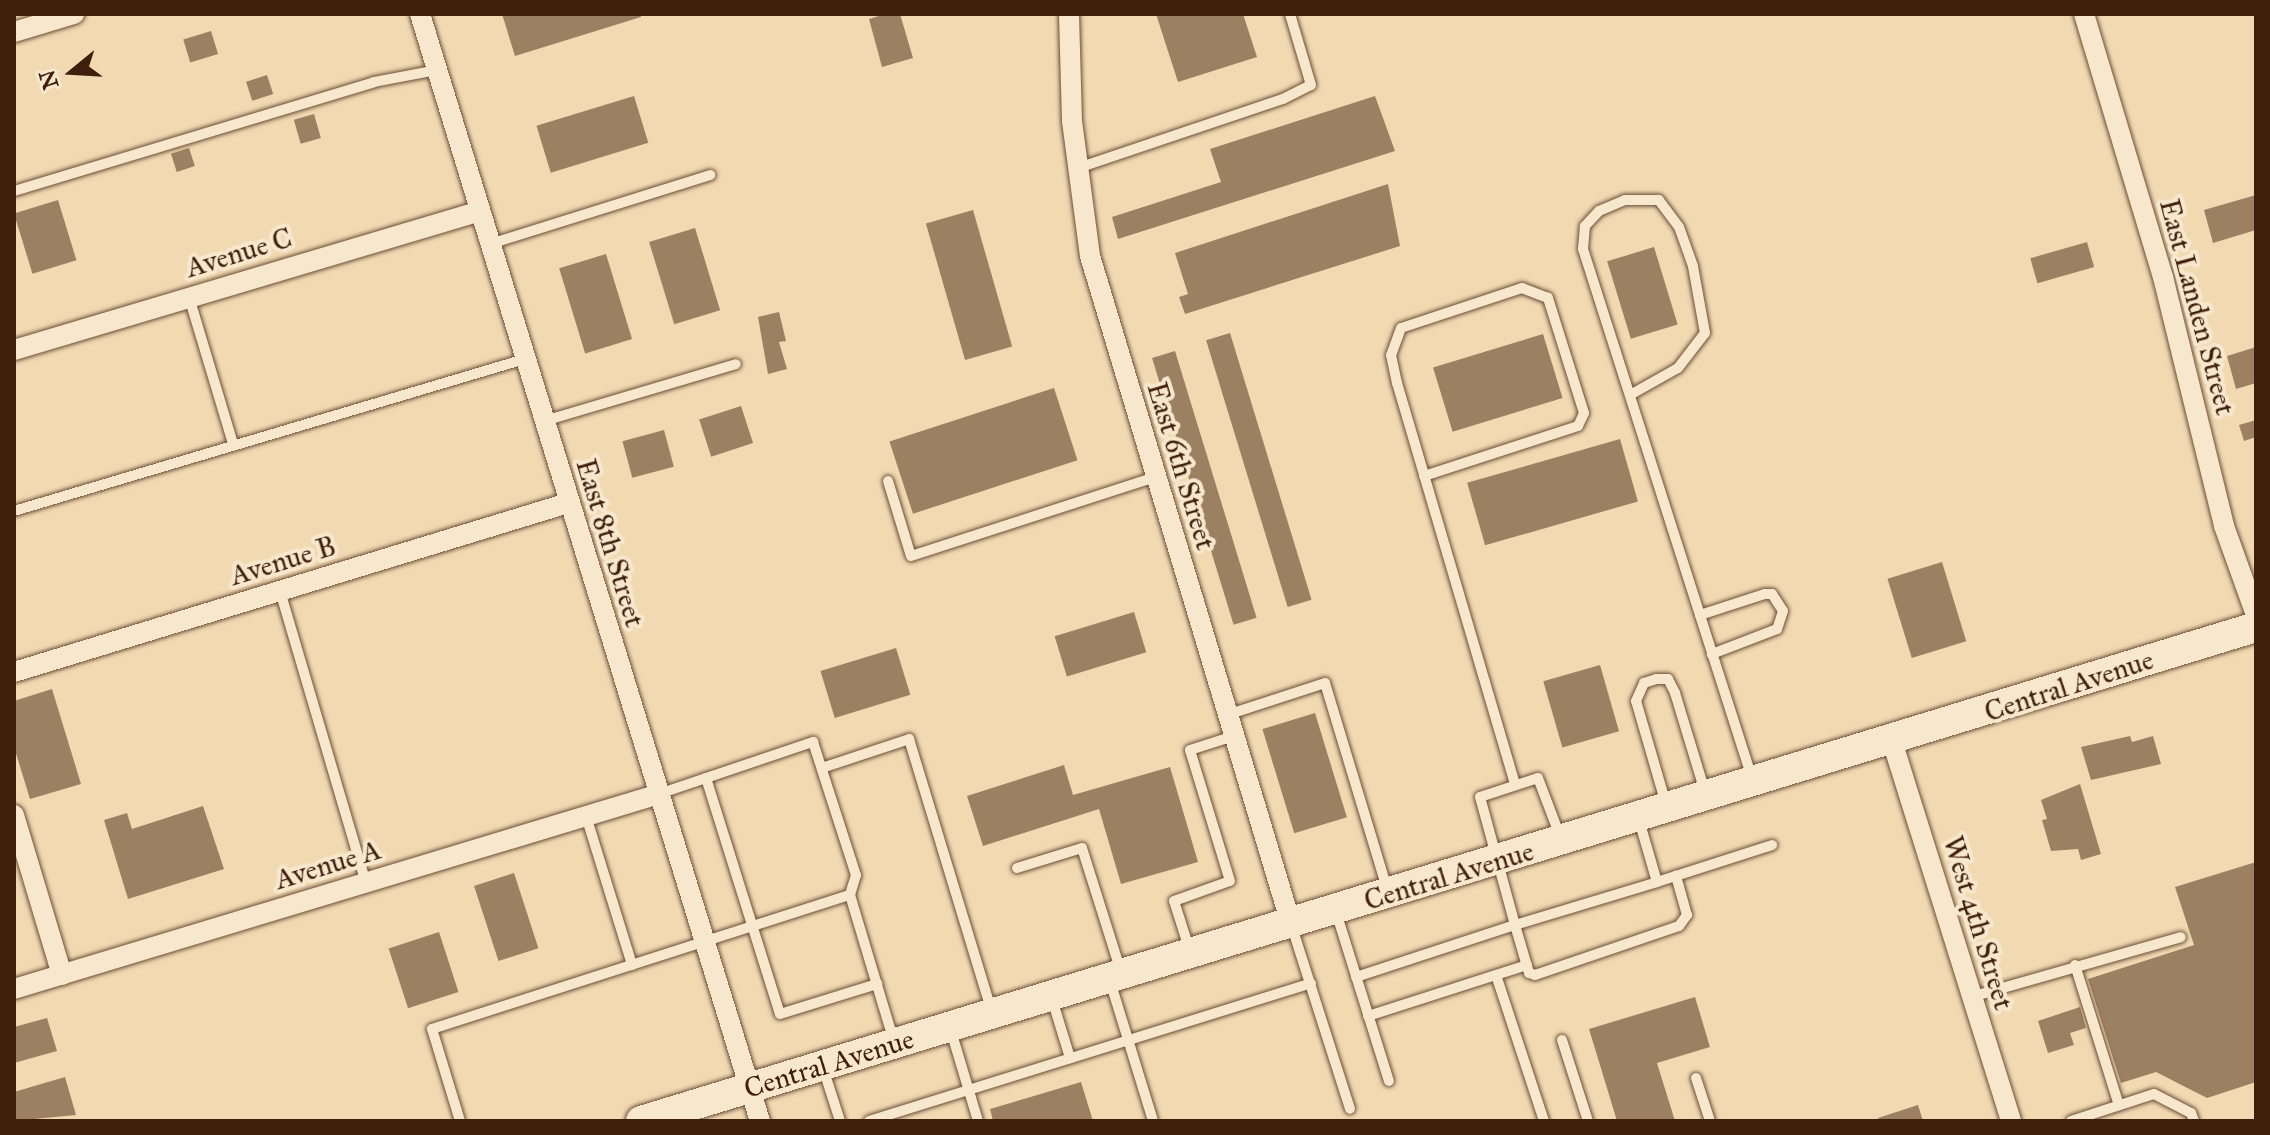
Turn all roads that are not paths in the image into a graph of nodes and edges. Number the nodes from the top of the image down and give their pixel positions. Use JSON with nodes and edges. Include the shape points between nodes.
{"nodes":[{"id":1,"x":74,"y":14,"type":"edge"},
{"id":2,"x":420,"y":14,"type":"edge"},
{"id":3,"x":1069,"y":14,"type":"edge"},
{"id":4,"x":1290,"y":14,"type":"edge"},
{"id":5,"x":2084,"y":14,"type":"edge"},
{"id":6,"x":14,"y":32,"type":"edge"},
{"id":7,"x":437,"y":70,"type":"junction"},
{"id":8,"x":1077,"y":169,"type":"junction"},
{"id":9,"x":710,"y":175,"type":"dead end"},
{"id":10,"x":14,"y":191,"type":"edge"},
{"id":11,"x":480,"y":211,"type":"junction"},
{"id":12,"x":490,"y":244,"type":"junction"},
{"id":13,"x":189,"y":297,"type":"junction"},
{"id":14,"x":14,"y":350,"type":"edge"},
{"id":15,"x":525,"y":359,"type":"junction"},
{"id":16,"x":736,"y":364,"type":"dead end"},
{"id":17,"x":1630,"y":395,"type":"junction"},
{"id":18,"x":544,"y":421,"type":"junction"},
{"id":19,"x":233,"y":444,"type":"junction"},
{"id":20,"x":1424,"y":476,"type":"junction"},
{"id":21,"x":1155,"y":477,"type":"junction"},
{"id":22,"x":888,"y":481,"type":"dead end"},
{"id":23,"x":568,"y":503,"type":"junction"},
{"id":24,"x":14,"y":511,"type":"edge"},
{"id":25,"x":280,"y":591,"type":"junction"},
{"id":26,"x":1700,"y":615,"type":"junction"},
{"id":27,"x":2256,"y":615,"type":"edge"},
{"id":28,"x":2256,"y":627,"type":"edge"},
{"id":29,"x":1712,"y":654,"type":"junction"},
{"id":30,"x":14,"y":672,"type":"edge"},
{"id":31,"x":1227,"y":715,"type":"junction"},
{"id":32,"x":1234,"y":736,"type":"junction"},
{"id":33,"x":1892,"y":741,"type":"junction"},
{"id":34,"x":822,"y":768,"type":"junction"},
{"id":35,"x":706,"y":778,"type":"junction"},
{"id":36,"x":1515,"y":784,"type":"junction"},
{"id":37,"x":1754,"y":784,"type":"junction"},
{"id":38,"x":659,"y":794,"type":"junction"},
{"id":39,"x":1707,"y":798,"type":"junction"},
{"id":40,"x":1668,"y":810,"type":"junction"},
{"id":41,"x":14,"y":815,"type":"edge"},
{"id":42,"x":586,"y":816,"type":"junction"},
{"id":43,"x":1639,"y":818,"type":"junction"},
{"id":44,"x":17,"y":837,"type":"edge"},
{"id":45,"x":1562,"y":842,"type":"junction"},
{"id":46,"x":1772,"y":845,"type":"dead end"},
{"id":47,"x":1496,"y":862,"type":"junction"},
{"id":48,"x":1017,"y":868,"type":"dead end"},
{"id":49,"x":1676,"y":876,"type":"junction"},
{"id":50,"x":1657,"y":882,"type":"junction"},
{"id":51,"x":366,"y":883,"type":"junction"},
{"id":52,"x":1389,"y":894,"type":"junction"},
{"id":53,"x":850,"y":895,"type":"junction"},
{"id":54,"x":1335,"y":910,"type":"junction"},
{"id":55,"x":1291,"y":924,"type":"junction"},
{"id":56,"x":1515,"y":925,"type":"junction"},
{"id":57,"x":752,"y":926,"type":"junction"},
{"id":58,"x":2181,"y":937,"type":"dead end"},
{"id":59,"x":704,"y":941,"type":"junction"},
{"id":60,"x":1191,"y":954,"type":"junction"},
{"id":61,"x":632,"y":965,"type":"junction"},
{"id":62,"x":1527,"y":965,"type":"junction"},
{"id":63,"x":2075,"y":965,"type":"junction"},
{"id":64,"x":62,"y":975,"type":"junction"},
{"id":65,"x":1496,"y":975,"type":"junction"},
{"id":66,"x":1116,"y":977,"type":"junction"},
{"id":67,"x":1356,"y":977,"type":"junction"},
{"id":68,"x":1311,"y":983,"type":"junction"},
{"id":69,"x":877,"y":984,"type":"junction"},
{"id":70,"x":14,"y":989,"type":"edge"},
{"id":71,"x":1051,"y":996,"type":"junction"},
{"id":72,"x":1971,"y":997,"type":"junction"},
{"id":73,"x":993,"y":1014,"type":"junction"},
{"id":74,"x":1368,"y":1016,"type":"junction"},
{"id":75,"x":950,"y":1027,"type":"junction"},
{"id":76,"x":1128,"y":1040,"type":"junction"},
{"id":77,"x":1562,"y":1040,"type":"dead end"},
{"id":78,"x":895,"y":1044,"type":"junction"},
{"id":79,"x":1070,"y":1058,"type":"junction"},
{"id":80,"x":823,"y":1066,"type":"junction"},
{"id":81,"x":1696,"y":1078,"type":"dead end"},
{"id":82,"x":1389,"y":1081,"type":"dead end"},
{"id":83,"x":749,"y":1088,"type":"junction"},
{"id":84,"x":969,"y":1090,"type":"junction"},
{"id":85,"x":2119,"y":1105,"type":"junction"},
{"id":86,"x":1350,"y":1109,"type":"dead end"},
{"id":87,"x":460,"y":1121,"type":"edge"},
{"id":88,"x":641,"y":1121,"type":"edge"},
{"id":89,"x":760,"y":1121,"type":"edge"},
{"id":90,"x":840,"y":1121,"type":"edge"},
{"id":91,"x":869,"y":1121,"type":"edge"},
{"id":92,"x":978,"y":1121,"type":"edge"},
{"id":93,"x":1153,"y":1121,"type":"edge"},
{"id":94,"x":1544,"y":1121,"type":"edge"},
{"id":95,"x":1588,"y":1121,"type":"edge"},
{"id":96,"x":1710,"y":1121,"type":"edge"},
{"id":97,"x":2011,"y":1121,"type":"edge"},
{"id":98,"x":2071,"y":1121,"type":"edge"},
{"id":99,"x":2194,"y":1121,"type":"edge"}],
"edges":[{"from":1,"to":6,"type":"street"},
{"from":2,"to":7,"type":"street","name":"East 8th Street"},
{"from":3,"to":8,"type":"street","name":"East 6th Street"},
{"from":4,"to":8,"type":"lane","via":[[1311,85]]},
{"from":5,"to":27,"type":"street","name":"East Landen Street","via":[[2163,277],[2224,526]]},
{"from":7,"to":10,"type":"lane","via":[[374,82]]},
{"from":7,"to":11,"type":"street","name":"East 8th Street"},
{"from":8,"to":21,"type":"street","name":"East 6th Street","via":[[1090,256]]},
{"from":9,"to":12,"type":"lane"},
{"from":11,"to":12,"type":"street","name":"East 8th Street"},
{"from":11,"to":13,"type":"street","name":"Avenue C"},
{"from":12,"to":15,"type":"street","name":"East 8th Street"},
{"from":13,"to":14,"type":"street","name":"Avenue C"},
{"from":13,"to":19,"type":"lane"},
{"from":15,"to":18,"type":"street","name":"East 8th Street"},
{"from":15,"to":19,"type":"lane"},
{"from":16,"to":18,"type":"lane"},
{"from":17,"to":17,"type":"lane","via":[[1583,249],[1585,226],[1599,211],[1625,200],[1659,200],[1679,227],[1693,266],[1705,333],[1678,368]]},
{"from":17,"to":26,"type":"lane"},
{"from":18,"to":23,"type":"street","name":"East 8th Street"},
{"from":19,"to":24,"type":"lane"},
{"from":20,"to":20,"type":"lane","via":[[1391,355],[1401,328],[1522,288],[1548,298],[1584,413],[1578,426]]},
{"from":20,"to":36,"type":"lane"},
{"from":21,"to":22,"type":"lane","via":[[911,556]]},
{"from":21,"to":31,"type":"street","name":"East 6th Street"},
{"from":23,"to":25,"type":"street","name":"Avenue B"},
{"from":23,"to":38,"type":"street","name":"East 8th Street"},
{"from":25,"to":30,"type":"street","name":"Avenue B"},
{"from":25,"to":51,"type":"lane"},
{"from":26,"to":29,"type":"lane"},
{"from":26,"to":29,"type":"lane","via":[[1765,594],[1772,594],[1783,611],[1777,629]]},
{"from":28,"to":33,"type":"street","name":"Central Avenue"},
{"from":29,"to":37,"type":"lane"},
{"from":31,"to":32,"type":"street","name":"East 6th Street"},
{"from":31,"to":52,"type":"lane","via":[[1325,683]]},
{"from":32,"to":55,"type":"street","name":"East 6th Street"},
{"from":32,"to":60,"type":"lane","via":[[1190,750],[1230,881],[1174,901]]},
{"from":33,"to":37,"type":"street","name":"Central Avenue"},
{"from":33,"to":72,"type":"street","name":"West 4th Street"},
{"from":34,"to":35,"type":"lane","via":[[813,742]]},
{"from":34,"to":53,"type":"lane","via":[[856,875]]},
{"from":34,"to":73,"type":"lane","via":[[909,739]]},
{"from":35,"to":38,"type":"lane"},
{"from":35,"to":57,"type":"lane"},
{"from":36,"to":45,"type":"lane","via":[[1538,778],[1543,783]]},
{"from":36,"to":47,"type":"lane","via":[[1480,797]]},
{"from":37,"to":39,"type":"street","name":"Central Avenue"},
{"from":38,"to":42,"type":"street","name":"Avenue A"},
{"from":38,"to":59,"type":"street","name":"East 8th Street"},
{"from":39,"to":40,"type":"street","name":"Central Avenue"},
{"from":39,"to":40,"type":"lane","via":[[1675,693],[1668,679],[1656,679],[1644,683],[1636,701]]},
{"from":40,"to":43,"type":"street","name":"Central Avenue"},
{"from":41,"to":44,"type":"street"},
{"from":42,"to":51,"type":"street","name":"Avenue A"},
{"from":42,"to":61,"type":"lane"},
{"from":43,"to":45,"type":"street","name":"Central Avenue"},
{"from":43,"to":50,"type":"lane"},
{"from":44,"to":64,"type":"street"},
{"from":45,"to":47,"type":"street","name":"Central Avenue"},
{"from":46,"to":49,"type":"lane"},
{"from":47,"to":52,"type":"street","name":"Central Avenue"},
{"from":47,"to":56,"type":"lane"},
{"from":48,"to":66,"type":"lane","via":[[1082,848]]},
{"from":49,"to":50,"type":"lane"},
{"from":49,"to":62,"type":"lane","via":[[1687,915],[1679,926],[1535,975]]},
{"from":50,"to":56,"type":"lane"},
{"from":51,"to":64,"type":"street","name":"Avenue A"},
{"from":52,"to":54,"type":"street","name":"Central Avenue"},
{"from":53,"to":57,"type":"lane"},
{"from":53,"to":69,"type":"lane"},
{"from":54,"to":55,"type":"street","name":"Central Avenue"},
{"from":54,"to":67,"type":"lane"},
{"from":55,"to":60,"type":"street","name":"Central Avenue"},
{"from":55,"to":68,"type":"lane"},
{"from":56,"to":62,"type":"lane"},
{"from":56,"to":67,"type":"lane"},
{"from":57,"to":59,"type":"lane"},
{"from":57,"to":69,"type":"lane","via":[[780,1014]]},
{"from":58,"to":63,"type":"lane"},
{"from":59,"to":61,"type":"lane"},
{"from":59,"to":83,"type":"street","name":"East 8th Street"},
{"from":60,"to":66,"type":"street","name":"Central Avenue"},
{"from":61,"to":87,"type":"lane","via":[[432,1029]]},
{"from":62,"to":65,"type":"lane"},
{"from":63,"to":72,"type":"lane"},
{"from":63,"to":85,"type":"lane"},
{"from":64,"to":70,"type":"street","name":"Avenue A"},
{"from":65,"to":74,"type":"lane"},
{"from":65,"to":94,"type":"lane"},
{"from":66,"to":71,"type":"street","name":"Central Avenue"},
{"from":66,"to":76,"type":"lane"},
{"from":67,"to":74,"type":"lane"},
{"from":68,"to":76,"type":"lane"},
{"from":68,"to":86,"type":"lane"},
{"from":69,"to":78,"type":"lane"},
{"from":71,"to":73,"type":"street","name":"Central Avenue"},
{"from":71,"to":79,"type":"lane"},
{"from":72,"to":97,"type":"street","name":"West 4th Street"},
{"from":73,"to":75,"type":"street","name":"Central Avenue"},
{"from":74,"to":82,"type":"lane"},
{"from":75,"to":78,"type":"street","name":"Central Avenue"},
{"from":75,"to":84,"type":"lane"},
{"from":76,"to":79,"type":"lane"},
{"from":76,"to":93,"type":"lane"},
{"from":77,"to":95,"type":"lane"},
{"from":78,"to":80,"type":"street","name":"Central Avenue"},
{"from":79,"to":84,"type":"lane"},
{"from":80,"to":83,"type":"street","name":"Central Avenue"},
{"from":80,"to":90,"type":"lane"},
{"from":81,"to":96,"type":"lane"},
{"from":83,"to":88,"type":"street","name":"Central Avenue"},
{"from":83,"to":89,"type":"street","name":"East 8th Street"},
{"from":84,"to":91,"type":"lane"},
{"from":84,"to":92,"type":"lane"},
{"from":85,"to":98,"type":"lane"},
{"from":85,"to":99,"type":"lane","via":[[2154,1094],[2191,1113]]}]}
